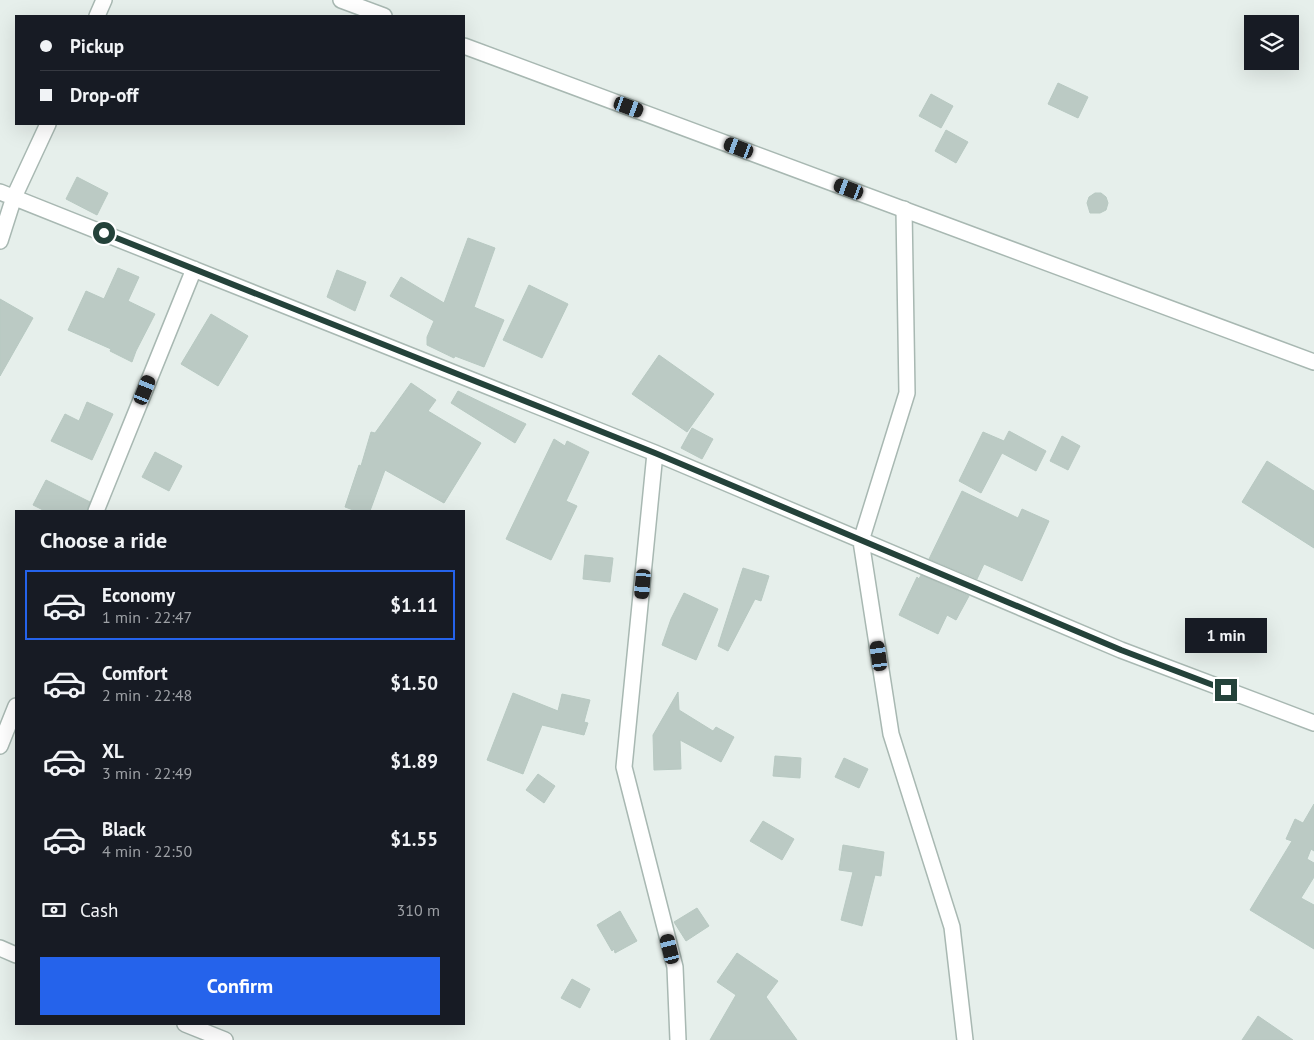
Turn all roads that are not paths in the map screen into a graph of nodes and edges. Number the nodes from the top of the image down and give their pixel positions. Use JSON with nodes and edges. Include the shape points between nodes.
{"nodes":[{"id":1,"x":104,"y":0,"type":"edge"},
{"id":2,"x":341,"y":0,"type":"edge"},
{"id":3,"x":97,"y":15,"type":"edge"},
{"id":4,"x":381,"y":15,"type":"edge"},
{"id":5,"x":465,"y":46,"type":"edge"},
{"id":6,"x":48,"y":125,"type":"edge"},
{"id":7,"x":0,"y":192,"type":"edge"},
{"id":8,"x":14,"y":197,"type":"junction"},
{"id":9,"x":904,"y":209,"type":"junction"},
{"id":10,"x":0,"y":241,"type":"edge"},
{"id":11,"x":194,"y":269,"type":"junction"},
{"id":12,"x":1314,"y":362,"type":"edge"},
{"id":13,"x":655,"y":453,"type":"junction"},
{"id":14,"x":96,"y":510,"type":"edge"},
{"id":15,"x":862,"y":540,"type":"junction"},
{"id":16,"x":15,"y":708,"type":"edge"},
{"id":17,"x":1314,"y":723,"type":"edge"},
{"id":18,"x":0,"y":746,"type":"edge"},
{"id":19,"x":0,"y":948,"type":"edge"},
{"id":20,"x":15,"y":955,"type":"edge"},
{"id":21,"x":188,"y":1025,"type":"edge"},
{"id":22,"x":225,"y":1040,"type":"edge"},
{"id":23,"x":678,"y":1040,"type":"edge"},
{"id":24,"x":965,"y":1040,"type":"edge"}],
"edges":[{"from":1,"to":3,"type":"street"},
{"from":2,"to":4,"type":"street"},
{"from":5,"to":9,"type":"street"},
{"from":6,"to":8,"type":"street"},
{"from":7,"to":8,"type":"street"},
{"from":8,"to":10,"type":"street"},
{"from":8,"to":11,"type":"street"},
{"from":9,"to":12,"type":"street"},
{"from":9,"to":15,"type":"street","via":[[907,393]]},
{"from":11,"to":13,"type":"street"},
{"from":11,"to":14,"type":"street"},
{"from":13,"to":15,"type":"street"},
{"from":13,"to":23,"type":"street","via":[[624,767],[675,967]]},
{"from":15,"to":17,"type":"street","via":[[1121,650]]},
{"from":15,"to":24,"type":"street","via":[[891,734],[952,927]]},
{"from":16,"to":18,"type":"street"},
{"from":19,"to":20,"type":"street"},
{"from":21,"to":22,"type":"street"}]}
